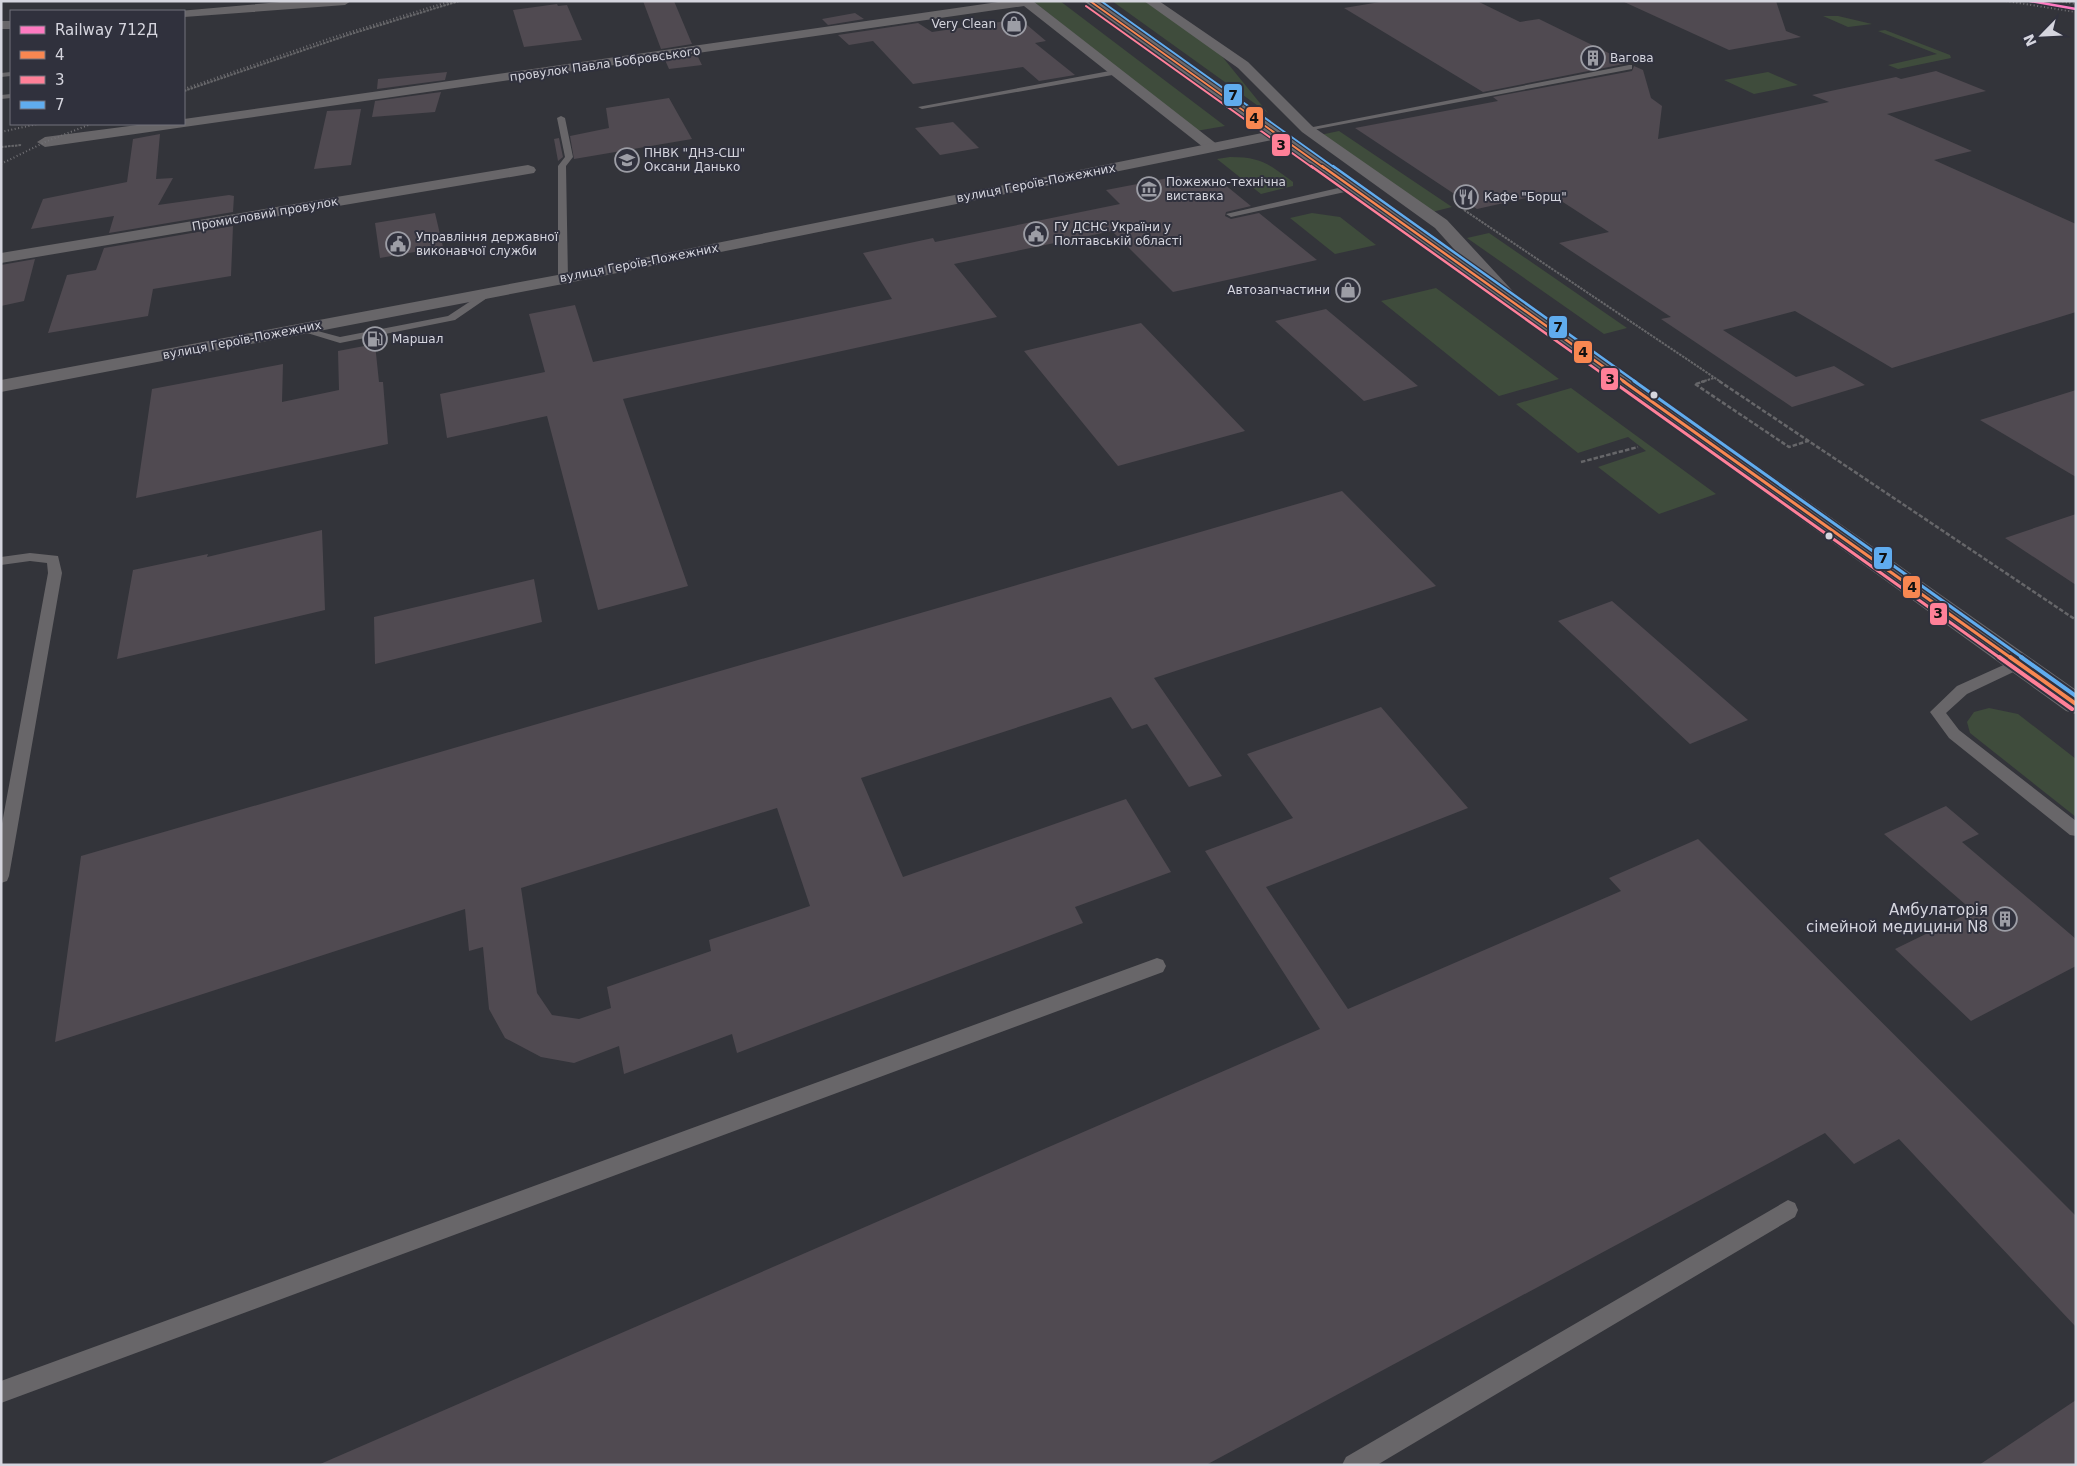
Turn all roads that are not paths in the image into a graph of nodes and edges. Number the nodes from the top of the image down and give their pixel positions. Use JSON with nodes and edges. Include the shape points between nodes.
{"nodes":[{"id":1,"x":345,"y":1,"type":"edge"},
{"id":2,"x":1090,"y":1,"type":"edge"},
{"id":3,"x":1150,"y":1,"type":"edge"},
{"id":4,"x":1025,"y":2,"type":"edge"},
{"id":5,"x":185,"y":12,"type":"edge"},
{"id":6,"x":1629,"y":67,"type":"dead end"},
{"id":7,"x":1115,"y":72,"type":"junction"},
{"id":8,"x":922,"y":107,"type":"dead end"},
{"id":9,"x":561,"y":118,"type":"dead end"},
{"id":10,"x":185,"y":122,"type":"edge"},
{"id":11,"x":168,"y":125,"type":"edge"},
{"id":12,"x":1306,"y":129,"type":"junction"},
{"id":13,"x":1276,"y":135,"type":"junction"},
{"id":14,"x":45,"y":142,"type":"dead end"},
{"id":15,"x":1213,"y":148,"type":"junction"},
{"id":16,"x":528,"y":170,"type":"dead end"},
{"id":17,"x":1351,"y":188,"type":"junction"},
{"id":18,"x":1231,"y":214,"type":"dead end"},
{"id":19,"x":1,"y":258,"type":"edge"},
{"id":20,"x":563,"y":279,"type":"junction"},
{"id":21,"x":1514,"y":304,"type":"junction"},
{"id":22,"x":1,"y":386,"type":"edge"},
{"id":23,"x":1,"y":561,"type":"edge"},
{"id":24,"x":2019,"y":663,"type":"junction"},
{"id":25,"x":2076,"y":704,"type":"edge"},
{"id":26,"x":2076,"y":830,"type":"edge"},
{"id":27,"x":1,"y":876,"type":"edge"},
{"id":28,"x":1157,"y":966,"type":"dead end"},
{"id":29,"x":1788,"y":1210,"type":"dead end"},
{"id":30,"x":1,"y":1392,"type":"edge"},
{"id":31,"x":1354,"y":1465,"type":"edge"}],
"edges":[{"from":1,"to":5,"type":"street"},
{"from":2,"to":13,"type":"main road"},
{"from":3,"to":12,"type":"street","via":[[1243,65]]},
{"from":4,"to":7,"type":"street"},
{"from":4,"to":10,"type":"street","name":"провулок Павла Бобровського"},
{"from":6,"to":12,"type":"lane"},
{"from":7,"to":8,"type":"lane"},
{"from":7,"to":15,"type":"street"},
{"from":9,"to":20,"type":"lane","via":[[569,157],[562,166]]},
{"from":11,"to":14,"type":"street"},
{"from":12,"to":13,"type":"street","name":"вулиця Героїв-Пожежних"},
{"from":12,"to":21,"type":"street","via":[[1441,224]]},
{"from":13,"to":15,"type":"street","name":"вулиця Героїв-Пожежних"},
{"from":13,"to":17,"type":"main road"},
{"from":15,"to":20,"type":"street","name":"вулиця Героїв-Пожежних"},
{"from":16,"to":19,"type":"street","name":"Промисловий провулок"},
{"from":17,"to":18,"type":"lane"},
{"from":17,"to":21,"type":"main road"},
{"from":20,"to":22,"type":"street","name":"вулиця Героїв-Пожежних"},
{"from":21,"to":24,"type":"main road"},
{"from":23,"to":27,"type":"lane","via":[[30,557],[53,560],[55,574]]},
{"from":24,"to":25,"type":"main road"},
{"from":24,"to":26,"type":"lane","via":[[1962,690],[1937,712],[1954,734]]},
{"from":28,"to":30,"type":"lane"},
{"from":29,"to":31,"type":"lane"}]}
